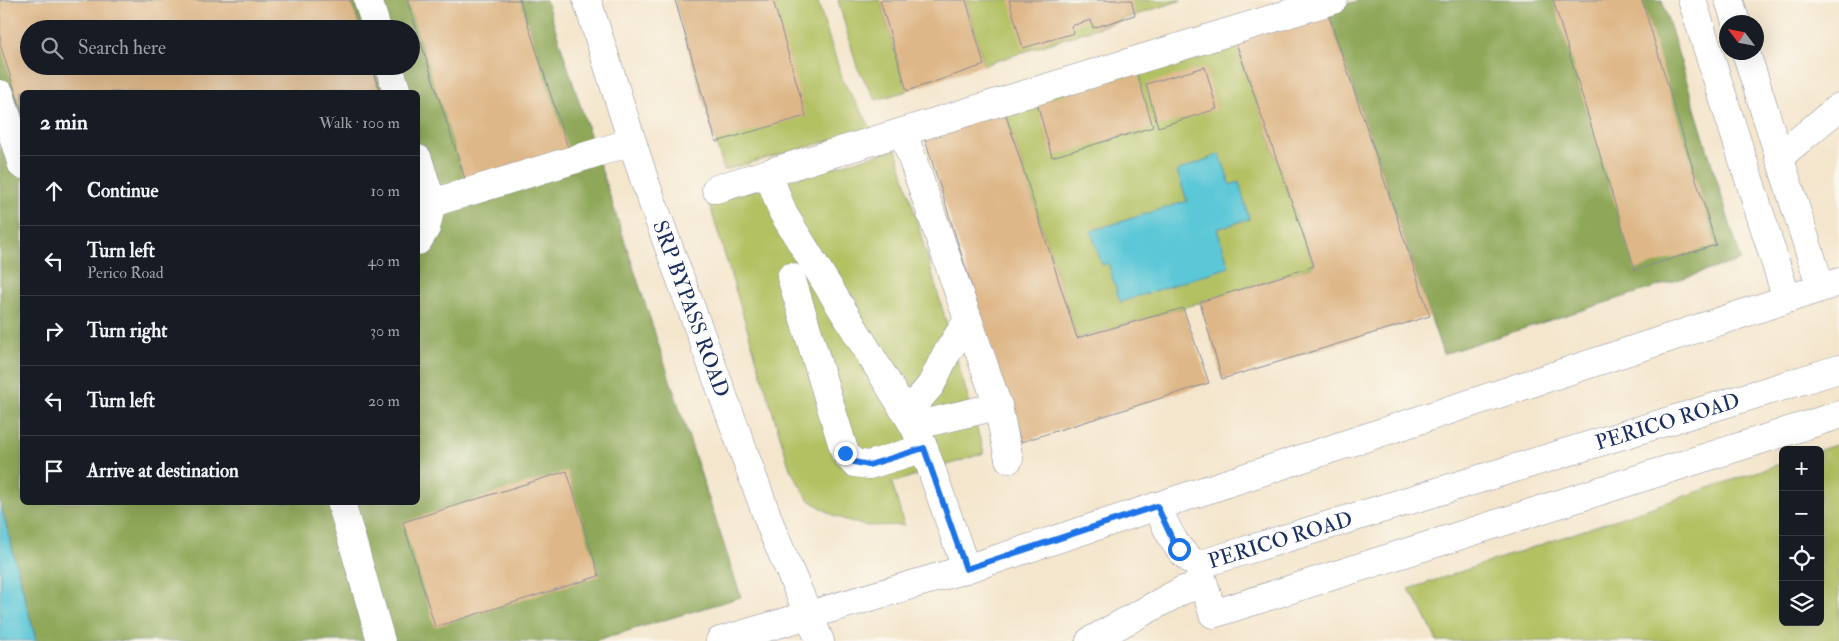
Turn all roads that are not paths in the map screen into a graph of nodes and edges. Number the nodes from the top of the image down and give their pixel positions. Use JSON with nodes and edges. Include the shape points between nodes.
{"nodes":[{"id":1,"x":368,"y":0,"type":"edge"},
{"id":2,"x":587,"y":0,"type":"edge"},
{"id":3,"x":1333,"y":0,"type":"edge"},
{"id":4,"x":1692,"y":0,"type":"edge"},
{"id":5,"x":1729,"y":0,"type":"edge"},
{"id":6,"x":1734,"y":15,"type":"edge"},
{"id":7,"x":374,"y":20,"type":"edge"},
{"id":8,"x":1749,"y":60,"type":"edge"},
{"id":9,"x":392,"y":75,"type":"edge"},
{"id":10,"x":396,"y":90,"type":"edge"},
{"id":11,"x":0,"y":94,"type":"edge"},
{"id":12,"x":1839,"y":107,"type":"edge"},
{"id":13,"x":903,"y":132,"type":"junction"},
{"id":14,"x":632,"y":142,"type":"junction"},
{"id":15,"x":1779,"y":157,"type":"junction"},
{"id":16,"x":20,"y":159,"type":"edge"},
{"id":17,"x":420,"y":164,"type":"edge"},
{"id":18,"x":768,"y":173,"type":"junction"},
{"id":19,"x":716,"y":190,"type":"dead end"},
{"id":20,"x":432,"y":203,"type":"junction"},
{"id":21,"x":420,"y":238,"type":"edge"},
{"id":22,"x":791,"y":277,"type":"dead end"},
{"id":23,"x":1830,"y":285,"type":"edge"},
{"id":24,"x":1787,"y":299,"type":"junction"},
{"id":25,"x":968,"y":320,"type":"junction"},
{"id":26,"x":1839,"y":369,"type":"edge"},
{"id":27,"x":998,"y":406,"type":"junction"},
{"id":28,"x":1839,"y":415,"type":"edge"},
{"id":29,"x":913,"y":428,"type":"junction"},
{"id":30,"x":1009,"y":459,"type":"dead end"},
{"id":31,"x":342,"y":505,"type":"edge"},
{"id":32,"x":1157,"y":506,"type":"junction"},
{"id":33,"x":966,"y":569,"type":"junction"},
{"id":34,"x":1201,"y":575,"type":"junction"},
{"id":35,"x":808,"y":614,"type":"junction"},
{"id":36,"x":381,"y":641,"type":"edge"},
{"id":37,"x":720,"y":641,"type":"edge"},
{"id":38,"x":820,"y":641,"type":"edge"},
{"id":39,"x":1090,"y":641,"type":"edge"}],
"edges":[{"from":1,"to":7,"type":"street"},
{"from":2,"to":14,"type":"street","name":"SRP BYPASS ROAD"},
{"from":3,"to":13,"type":"street"},
{"from":4,"to":24,"type":"street"},
{"from":5,"to":6,"type":"street"},
{"from":8,"to":15,"type":"street"},
{"from":9,"to":10,"type":"street"},
{"from":11,"to":16,"type":"street"},
{"from":12,"to":15,"type":"street"},
{"from":13,"to":18,"type":"street"},
{"from":13,"to":25,"type":"street"},
{"from":14,"to":20,"type":"street"},
{"from":14,"to":35,"type":"street","name":"SRP BYPASS ROAD","via":[[774,535]]},
{"from":15,"to":23,"type":"street"},
{"from":17,"to":20,"type":"street"},
{"from":18,"to":19,"type":"street"},
{"from":18,"to":29,"type":"street","via":[[783,213]]},
{"from":20,"to":21,"type":"street"},
{"from":22,"to":29,"type":"street","via":[[845,453],[854,462],[869,465]]},
{"from":23,"to":24,"type":"street"},
{"from":24,"to":32,"type":"street"},
{"from":25,"to":27,"type":"street"},
{"from":25,"to":29,"type":"street","via":[[931,385],[919,399]]},
{"from":26,"to":34,"type":"street","name":"PERICO ROAD"},
{"from":27,"to":29,"type":"street"},
{"from":27,"to":30,"type":"street"},
{"from":28,"to":34,"type":"street","name":"PERICO ROAD","via":[[1213,614]]},
{"from":29,"to":33,"type":"street"},
{"from":31,"to":36,"type":"street"},
{"from":32,"to":33,"type":"street"},
{"from":32,"to":34,"type":"street","via":[[1175,545]]},
{"from":33,"to":35,"type":"street"},
{"from":34,"to":39,"type":"street","via":[[1183,590]]},
{"from":35,"to":37,"type":"street"},
{"from":35,"to":38,"type":"street","name":"SRP BYPASS ROAD"}]}
